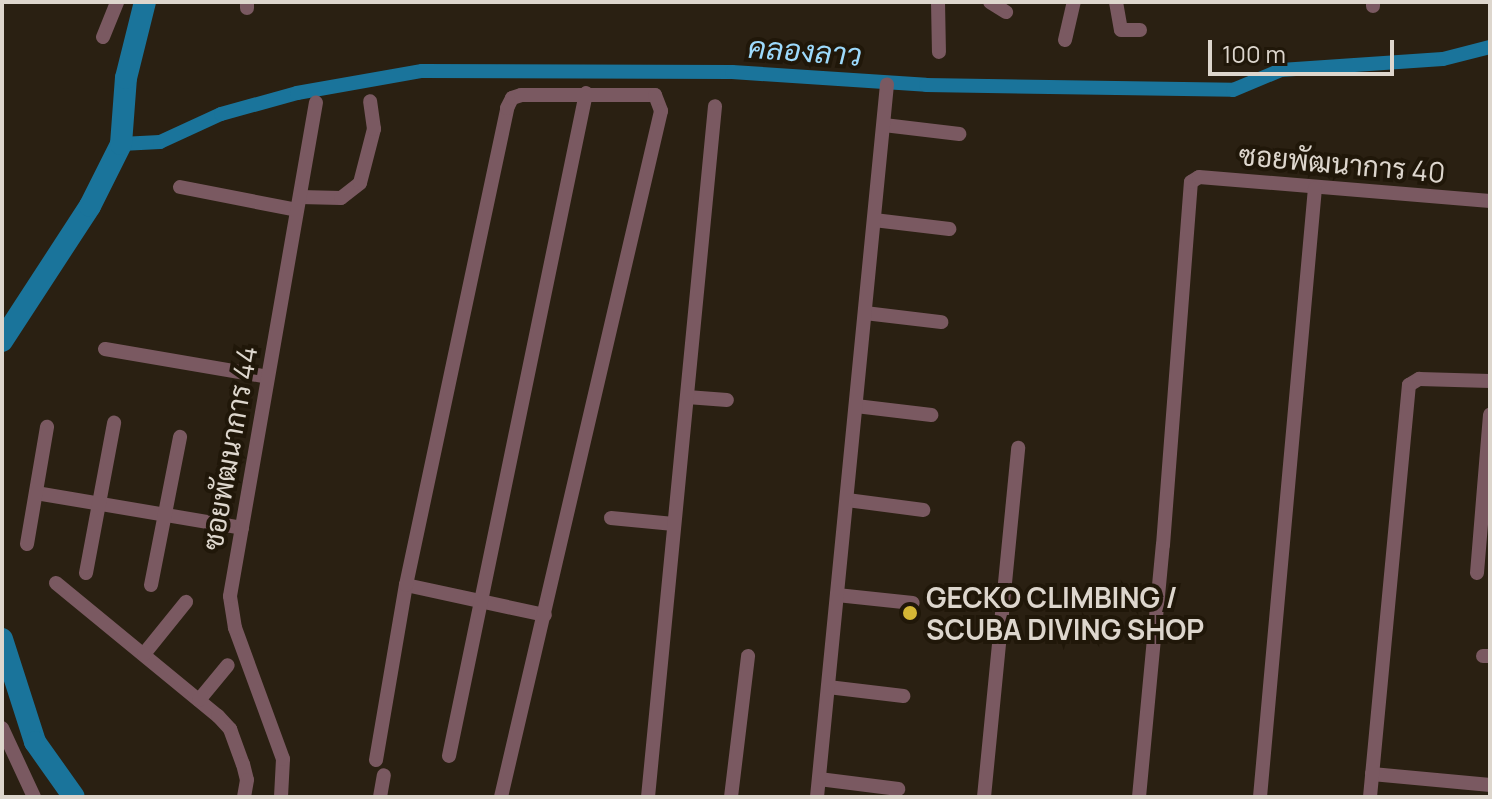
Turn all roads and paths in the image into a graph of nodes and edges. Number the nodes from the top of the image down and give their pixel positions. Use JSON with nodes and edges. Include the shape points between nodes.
{"nodes":[{"id":1,"x":117,"y":2,"type":"edge"},
{"id":2,"x":938,"y":2,"type":"edge"},
{"id":3,"x":990,"y":2,"type":"edge"},
{"id":4,"x":1074,"y":2,"type":"edge"},
{"id":5,"x":1116,"y":2,"type":"edge"},
{"id":6,"x":1006,"y":12,"type":"dead end"},
{"id":7,"x":1140,"y":30,"type":"dead end"},
{"id":8,"x":103,"y":37,"type":"dead end"},
{"id":9,"x":1065,"y":40,"type":"dead end"},
{"id":10,"x":939,"y":52,"type":"dead end"},
{"id":11,"x":887,"y":84,"type":"dead end"},
{"id":12,"x":586,"y":93,"type":"junction"},
{"id":13,"x":370,"y":101,"type":"dead end"},
{"id":14,"x":316,"y":102,"type":"dead end"},
{"id":15,"x":715,"y":106,"type":"dead end"},
{"id":16,"x":884,"y":125,"type":"junction"},
{"id":17,"x":959,"y":134,"type":"dead end"},
{"id":18,"x":180,"y":187,"type":"dead end"},
{"id":19,"x":1315,"y":188,"type":"junction"},
{"id":20,"x":1490,"y":201,"type":"edge"},
{"id":21,"x":298,"y":203,"type":"junction"},
{"id":22,"x":874,"y":220,"type":"junction"},
{"id":23,"x":949,"y":229,"type":"dead end"},
{"id":24,"x":865,"y":313,"type":"junction"},
{"id":25,"x":941,"y":322,"type":"dead end"},
{"id":26,"x":105,"y":349,"type":"dead end"},
{"id":27,"x":268,"y":377,"type":"junction"},
{"id":28,"x":1490,"y":381,"type":"edge"},
{"id":29,"x":687,"y":397,"type":"junction"},
{"id":30,"x":727,"y":400,"type":"dead end"},
{"id":31,"x":856,"y":406,"type":"junction"},
{"id":32,"x":931,"y":415,"type":"dead end"},
{"id":33,"x":1490,"y":415,"type":"edge"},
{"id":34,"x":114,"y":423,"type":"dead end"},
{"id":35,"x":47,"y":427,"type":"dead end"},
{"id":36,"x":180,"y":437,"type":"dead end"},
{"id":37,"x":1018,"y":448,"type":"dead end"},
{"id":38,"x":36,"y":493,"type":"junction"},
{"id":39,"x":847,"y":500,"type":"junction"},
{"id":40,"x":99,"y":503,"type":"junction"},
{"id":41,"x":923,"y":510,"type":"dead end"},
{"id":42,"x":165,"y":515,"type":"junction"},
{"id":43,"x":611,"y":518,"type":"dead end"},
{"id":44,"x":674,"y":524,"type":"junction"},
{"id":45,"x":242,"y":528,"type":"junction"},
{"id":46,"x":27,"y":544,"type":"dead end"},
{"id":47,"x":86,"y":573,"type":"dead end"},
{"id":48,"x":1477,"y":573,"type":"dead end"},
{"id":49,"x":56,"y":583,"type":"dead end"},
{"id":50,"x":151,"y":585,"type":"dead end"},
{"id":51,"x":406,"y":585,"type":"junction"},
{"id":52,"x":837,"y":595,"type":"junction"},
{"id":53,"x":480,"y":601,"type":"junction"},
{"id":54,"x":186,"y":602,"type":"dead end"},
{"id":55,"x":913,"y":603,"type":"dead end"},
{"id":56,"x":545,"y":615,"type":"junction"},
{"id":57,"x":144,"y":654,"type":"junction"},
{"id":58,"x":748,"y":656,"type":"dead end"},
{"id":59,"x":228,"y":665,"type":"dead end"},
{"id":60,"x":828,"y":687,"type":"junction"},
{"id":61,"x":903,"y":696,"type":"dead end"},
{"id":62,"x":199,"y":700,"type":"junction"},
{"id":63,"x":2,"y":728,"type":"edge"},
{"id":64,"x":449,"y":756,"type":"dead end"},
{"id":65,"x":376,"y":760,"type":"dead end"},
{"id":66,"x":1372,"y":774,"type":"junction"},
{"id":67,"x":384,"y":775,"type":"dead end"},
{"id":68,"x":819,"y":779,"type":"junction"},
{"id":69,"x":1490,"y":785,"type":"edge"},
{"id":70,"x":898,"y":789,"type":"dead end"},
{"id":71,"x":23,"y":790,"type":"edge"},
{"id":72,"x":34,"y":797,"type":"edge"},
{"id":73,"x":244,"y":797,"type":"edge"},
{"id":74,"x":281,"y":797,"type":"edge"},
{"id":75,"x":380,"y":797,"type":"edge"},
{"id":76,"x":501,"y":797,"type":"edge"},
{"id":77,"x":648,"y":797,"type":"edge"},
{"id":78,"x":731,"y":797,"type":"edge"},
{"id":79,"x":817,"y":797,"type":"edge"},
{"id":80,"x":984,"y":797,"type":"edge"},
{"id":81,"x":1139,"y":797,"type":"edge"},
{"id":82,"x":1260,"y":797,"type":"edge"},
{"id":83,"x":1370,"y":797,"type":"edge"}],
"edges":[{"from":1,"to":8,"type":"street"},
{"from":2,"to":10,"type":"street"},
{"from":3,"to":6,"type":"street"},
{"from":4,"to":9,"type":"street"},
{"from":5,"to":7,"type":"street","via":[[1117,26]]},
{"from":11,"to":16,"type":"street"},
{"from":12,"to":51,"type":"street","via":[[521,95],[507,108]]},
{"from":12,"to":53,"type":"street"},
{"from":12,"to":56,"type":"street","via":[[655,95],[661,111]]},
{"from":13,"to":21,"type":"street","via":[[374,129],[360,183],[341,198]]},
{"from":14,"to":21,"type":"street","name":"ซอยพัฒนาการ 44"},
{"from":15,"to":29,"type":"street"},
{"from":16,"to":17,"type":"street"},
{"from":16,"to":22,"type":"street"},
{"from":18,"to":21,"type":"street"},
{"from":19,"to":20,"type":"street","name":"ซอยพัฒนาการ 40"},
{"from":19,"to":81,"type":"street","name":"ซอยพัฒนาการ 40","via":[[1199,177],[1191,182]]},
{"from":19,"to":82,"type":"street"},
{"from":21,"to":27,"type":"street","name":"ซอยพัฒนาการ 44"},
{"from":22,"to":23,"type":"street"},
{"from":22,"to":24,"type":"street"},
{"from":24,"to":25,"type":"street"},
{"from":24,"to":31,"type":"street"},
{"from":26,"to":27,"type":"street"},
{"from":27,"to":45,"type":"street","name":"ซอยพัฒนาการ 44"},
{"from":28,"to":66,"type":"street","via":[[1419,379],[1409,385]]},
{"from":29,"to":30,"type":"street"},
{"from":29,"to":44,"type":"street"},
{"from":31,"to":32,"type":"street"},
{"from":31,"to":39,"type":"street"},
{"from":33,"to":48,"type":"street"},
{"from":34,"to":40,"type":"street"},
{"from":35,"to":38,"type":"street"},
{"from":36,"to":42,"type":"street"},
{"from":37,"to":80,"type":"street"},
{"from":38,"to":40,"type":"street"},
{"from":38,"to":46,"type":"street"},
{"from":39,"to":41,"type":"street"},
{"from":39,"to":52,"type":"street"},
{"from":40,"to":42,"type":"street"},
{"from":40,"to":47,"type":"street"},
{"from":42,"to":45,"type":"street"},
{"from":42,"to":50,"type":"street"},
{"from":43,"to":44,"type":"street"},
{"from":44,"to":77,"type":"street"},
{"from":45,"to":74,"type":"street","name":"ซอยพัฒนาการ 44","via":[[230,612],[283,759]]},
{"from":49,"to":57,"type":"street"},
{"from":51,"to":53,"type":"street"},
{"from":51,"to":65,"type":"street"},
{"from":52,"to":55,"type":"street"},
{"from":52,"to":60,"type":"street"},
{"from":53,"to":56,"type":"street"},
{"from":53,"to":64,"type":"street"},
{"from":54,"to":57,"type":"street"},
{"from":56,"to":76,"type":"street"},
{"from":57,"to":62,"type":"street"},
{"from":58,"to":78,"type":"street"},
{"from":59,"to":62,"type":"street"},
{"from":60,"to":61,"type":"street"},
{"from":60,"to":68,"type":"street"},
{"from":62,"to":73,"type":"street","via":[[234,739],[247,780]]},
{"from":63,"to":71,"type":"street"},
{"from":66,"to":69,"type":"street"},
{"from":66,"to":83,"type":"street"},
{"from":67,"to":75,"type":"street"},
{"from":68,"to":70,"type":"street"},
{"from":68,"to":79,"type":"street"},
{"from":71,"to":72,"type":"street"}]}
